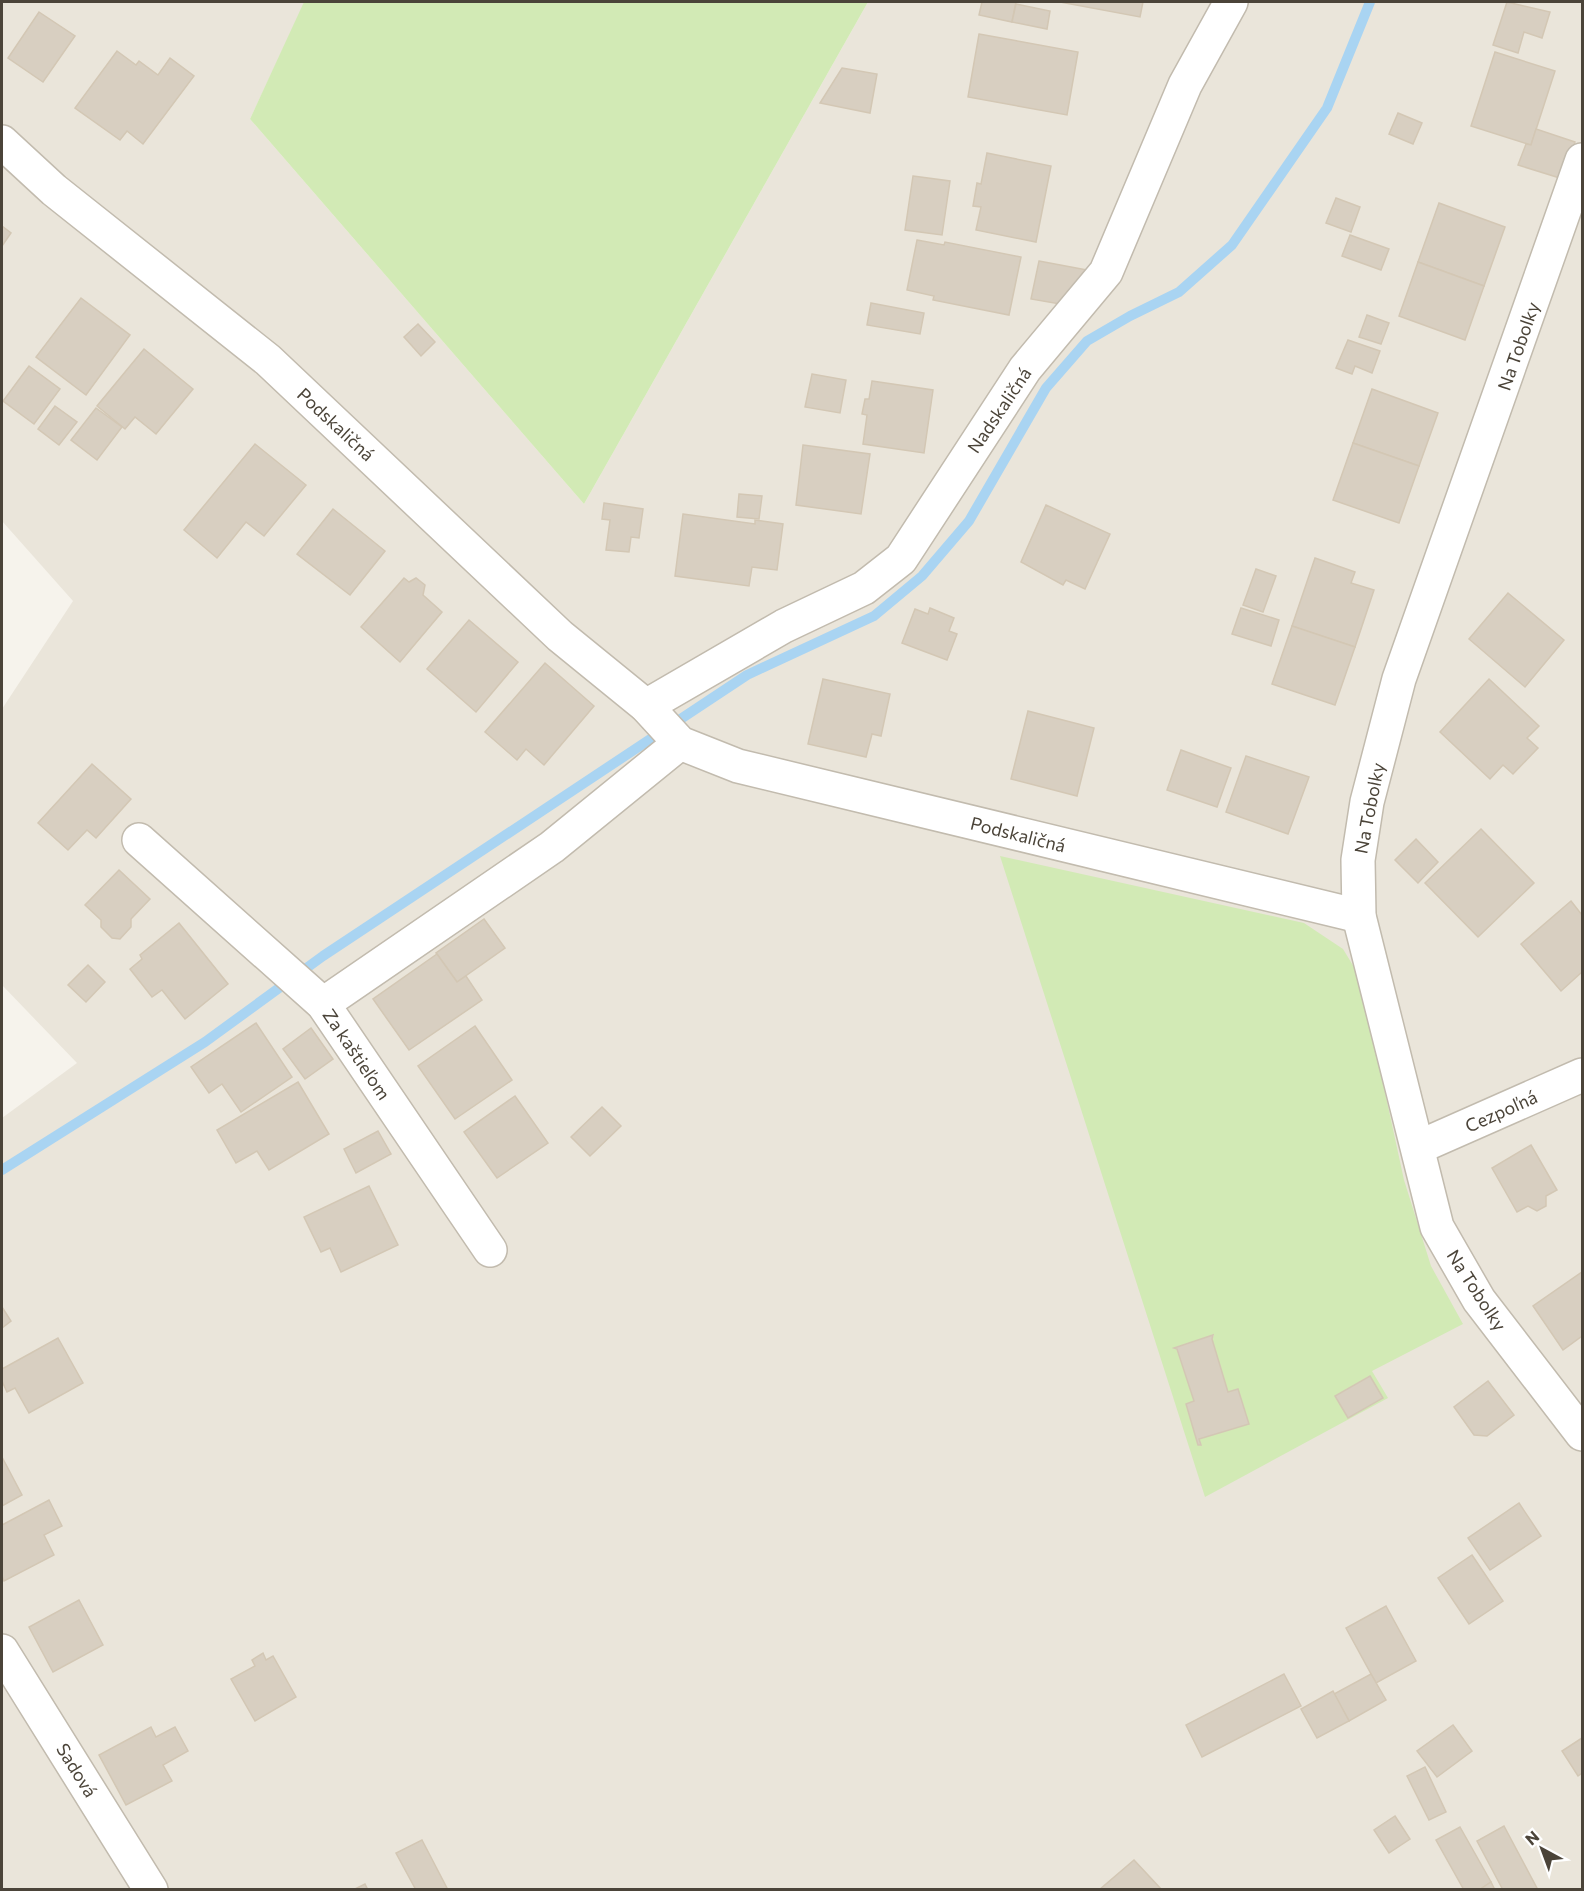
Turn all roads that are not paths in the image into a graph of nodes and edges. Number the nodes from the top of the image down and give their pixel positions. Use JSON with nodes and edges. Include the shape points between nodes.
{"nodes":[{"id":1,"x":1231,"y":2,"type":"edge"},
{"id":2,"x":2,"y":142,"type":"edge"},
{"id":3,"x":1581,"y":169,"type":"edge"},
{"id":4,"x":664,"y":726,"type":"junction"},
{"id":5,"x":139,"y":840,"type":"dead end"},
{"id":6,"x":1359,"y":916,"type":"junction"},
{"id":7,"x":302,"y":986,"type":"junction"},
{"id":8,"x":1582,"y":1075,"type":"edge"},
{"id":9,"x":1419,"y":1147,"type":"junction"},
{"id":10,"x":490,"y":1250,"type":"dead end"},
{"id":11,"x":1582,"y":1434,"type":"edge"},
{"id":12,"x":2,"y":1651,"type":"edge"},
{"id":13,"x":151,"y":1890,"type":"edge"}],
"edges":[{"from":1,"to":4,"type":"street","name":"Nadskaličná","via":[[1185,85],[1106,272],[1025,369],[901,559],[864,588],[784,626]]},
{"from":2,"to":4,"type":"street","name":"Podskaličná","via":[[54,190],[268,360],[560,636]]},
{"from":3,"to":6,"type":"street","name":"Na Tobolky","via":[[1399,678],[1367,802],[1358,860]]},
{"from":4,"to":6,"type":"street","name":"Podskaličná","via":[[738,766]]},
{"from":4,"to":7,"type":"street","name":"Nadskaličná","via":[[552,847]]},
{"from":5,"to":7,"type":"street","name":"Za kaštieľom"},
{"from":6,"to":9,"type":"street","name":"Na Tobolky"},
{"from":7,"to":10,"type":"street","name":"Za kaštieľom"},
{"from":8,"to":9,"type":"street","name":"Cezpoľná"},
{"from":9,"to":11,"type":"street","name":"Na Tobolky","via":[[1437,1227],[1479,1299]]},
{"from":12,"to":13,"type":"street","name":"Sadová"}]}
